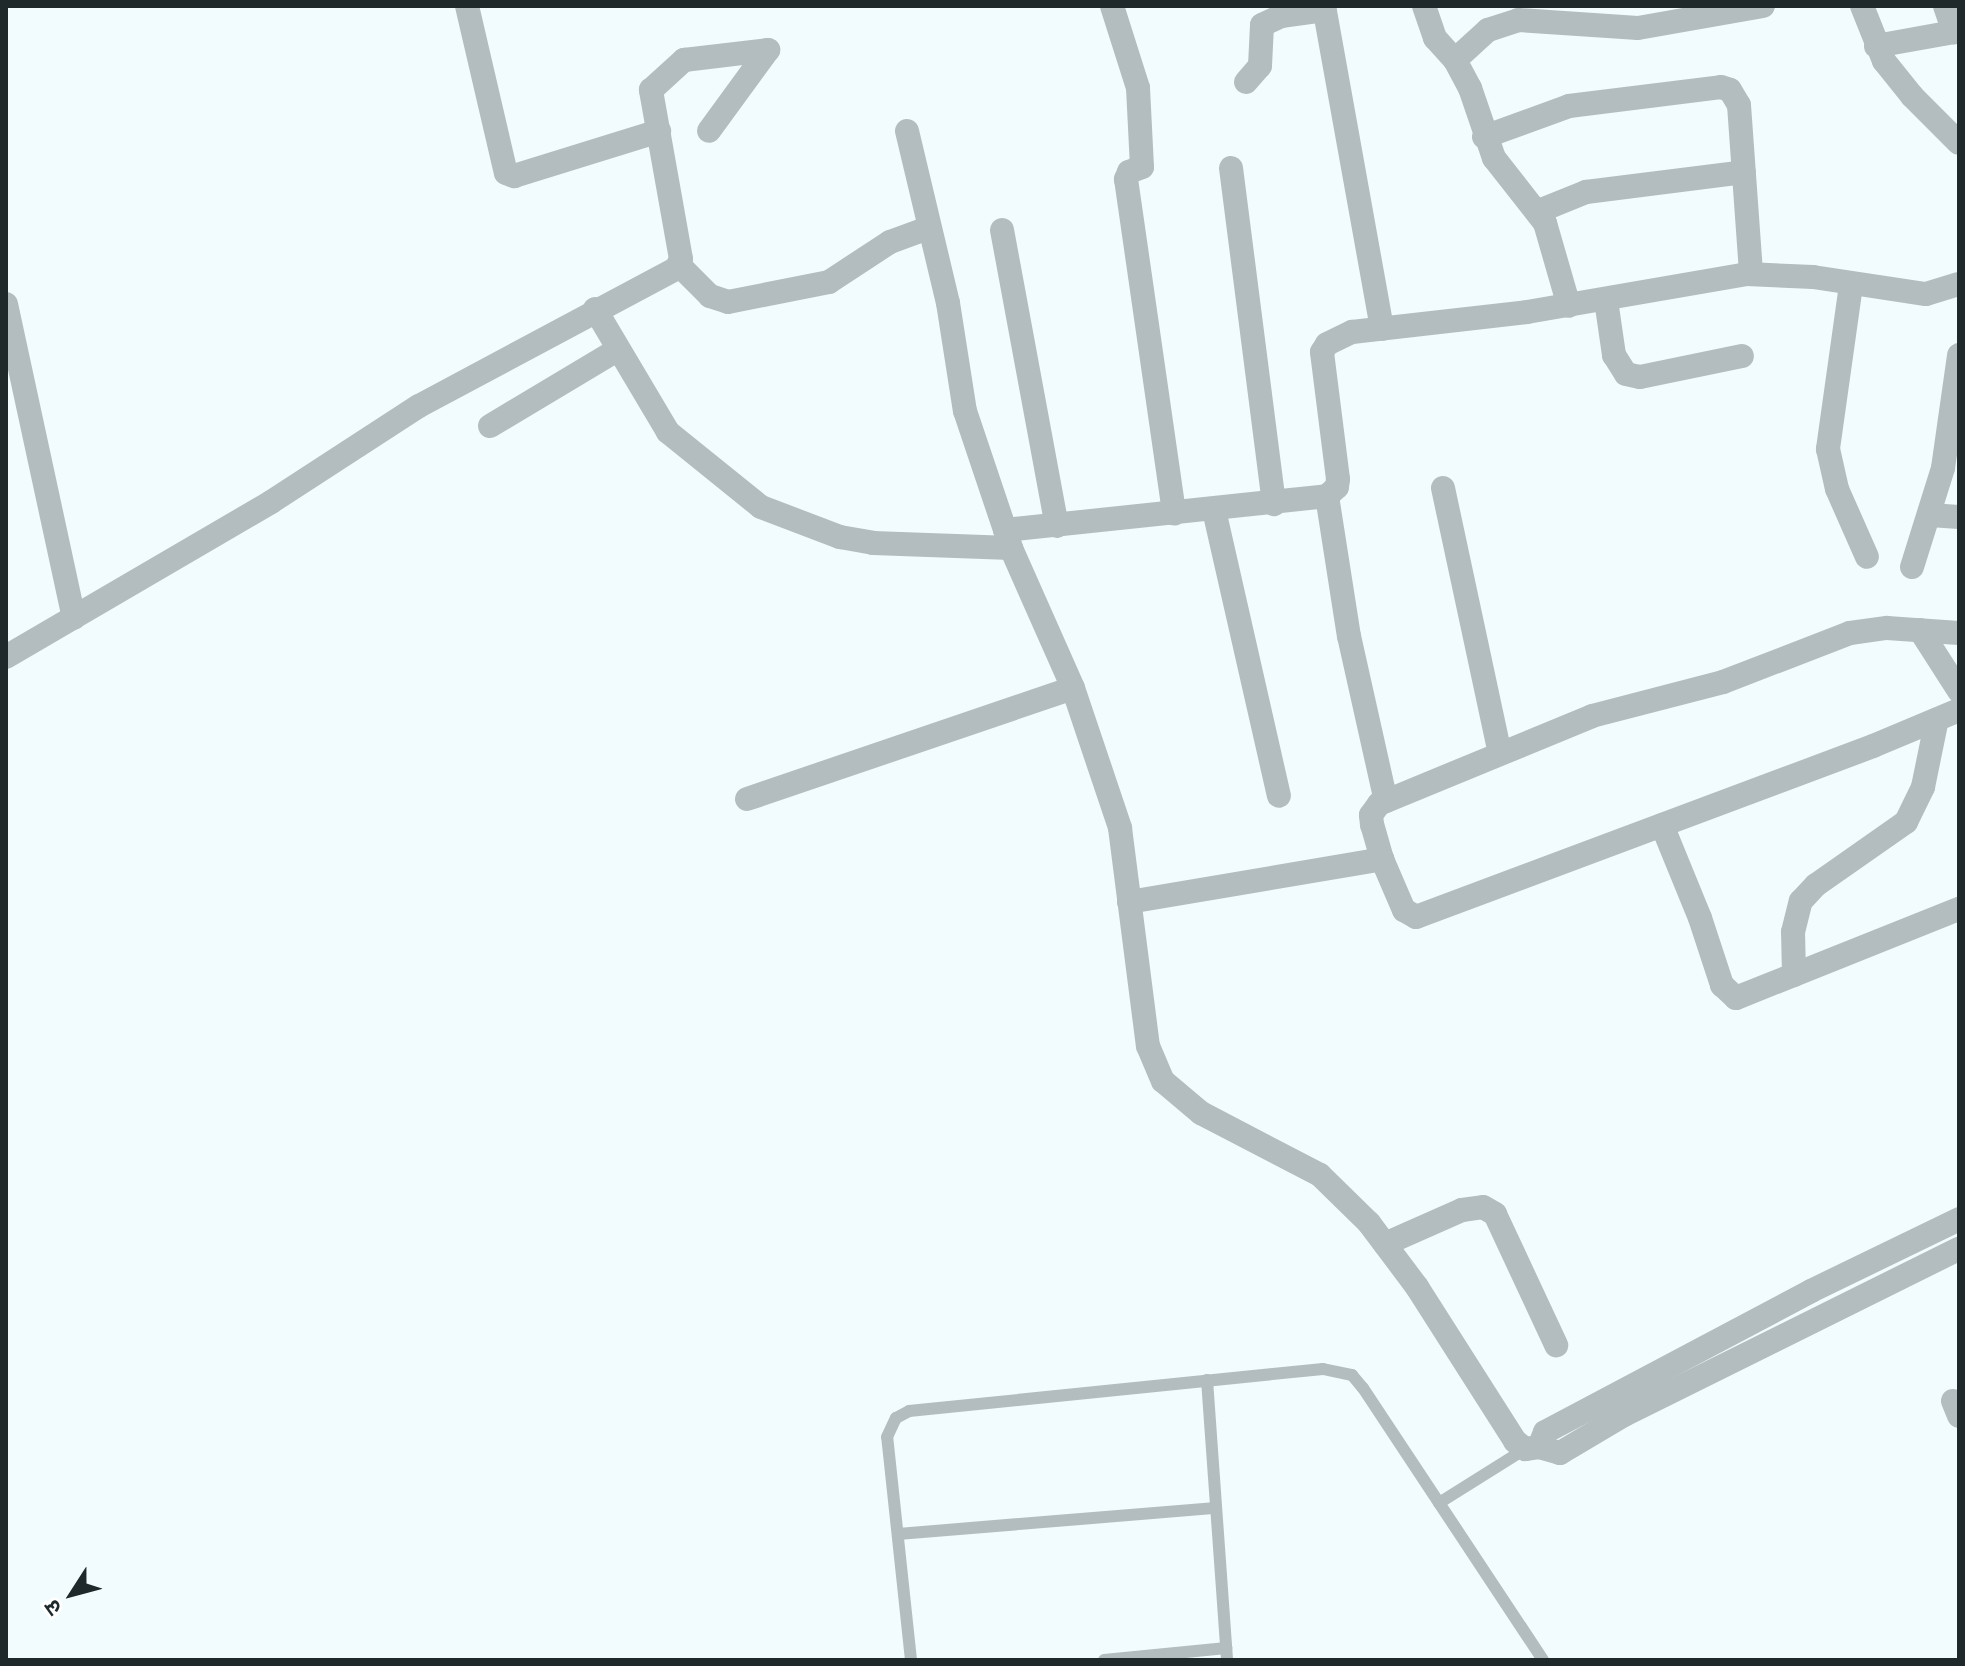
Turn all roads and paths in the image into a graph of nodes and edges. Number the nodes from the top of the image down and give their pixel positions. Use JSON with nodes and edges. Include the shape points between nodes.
{"nodes":[{"id":1,"x":467,"y":6,"type":"edge"},
{"id":2,"x":1112,"y":6,"type":"edge"},
{"id":3,"x":1424,"y":6,"type":"edge"},
{"id":4,"x":1763,"y":6,"type":"edge"},
{"id":5,"x":1862,"y":6,"type":"edge"},
{"id":6,"x":1945,"y":6,"type":"edge"},
{"id":7,"x":1325,"y":8,"type":"edge"},
{"id":8,"x":1504,"y":15,"type":"edge"},
{"id":9,"x":1957,"y":32,"type":"edge"},
{"id":10,"x":1876,"y":46,"type":"junction"},
{"id":11,"x":1455,"y":60,"type":"junction"},
{"id":12,"x":1246,"y":82,"type":"dead end"},
{"id":13,"x":659,"y":131,"type":"junction"},
{"id":14,"x":709,"y":131,"type":"dead end"},
{"id":15,"x":907,"y":131,"type":"dead end"},
{"id":16,"x":1484,"y":137,"type":"junction"},
{"id":17,"x":1959,"y":143,"type":"edge"},
{"id":18,"x":1231,"y":168,"type":"dead end"},
{"id":19,"x":1744,"y":172,"type":"junction"},
{"id":20,"x":1539,"y":211,"type":"junction"},
{"id":21,"x":928,"y":228,"type":"junction"},
{"id":22,"x":1002,"y":230,"type":"dead end"},
{"id":23,"x":679,"y":265,"type":"junction"},
{"id":24,"x":1751,"y":274,"type":"junction"},
{"id":25,"x":1959,"y":284,"type":"edge"},
{"id":26,"x":1851,"y":285,"type":"junction"},
{"id":27,"x":1606,"y":300,"type":"junction"},
{"id":28,"x":6,"y":304,"type":"edge"},
{"id":29,"x":1569,"y":306,"type":"junction"},
{"id":30,"x":595,"y":309,"type":"junction"},
{"id":31,"x":1382,"y":329,"type":"junction"},
{"id":32,"x":617,"y":350,"type":"junction"},
{"id":33,"x":1959,"y":355,"type":"edge"},
{"id":34,"x":1742,"y":356,"type":"dead end"},
{"id":35,"x":490,"y":426,"type":"dead end"},
{"id":36,"x":1443,"y":488,"type":"dead end"},
{"id":37,"x":1327,"y":496,"type":"junction"},
{"id":38,"x":1274,"y":504,"type":"junction"},
{"id":39,"x":1214,"y":510,"type":"junction"},
{"id":40,"x":1174,"y":514,"type":"junction"},
{"id":41,"x":1930,"y":515,"type":"junction"},
{"id":42,"x":1959,"y":517,"type":"edge"},
{"id":43,"x":1057,"y":526,"type":"junction"},
{"id":44,"x":1008,"y":539,"type":"junction"},
{"id":45,"x":1867,"y":557,"type":"dead end"},
{"id":46,"x":1912,"y":567,"type":"dead end"},
{"id":47,"x":74,"y":618,"type":"junction"},
{"id":48,"x":1920,"y":630,"type":"junction"},
{"id":49,"x":1959,"y":633,"type":"edge"},
{"id":50,"x":6,"y":657,"type":"edge"},
{"id":51,"x":1073,"y":688,"type":"junction"},
{"id":52,"x":1959,"y":691,"type":"edge"},
{"id":53,"x":1948,"y":715,"type":"edge"},
{"id":54,"x":1500,"y":753,"type":"junction"},
{"id":55,"x":1279,"y":796,"type":"dead end"},
{"id":56,"x":747,"y":799,"type":"dead end"},
{"id":57,"x":1386,"y":801,"type":"junction"},
{"id":58,"x":1662,"y":825,"type":"junction"},
{"id":59,"x":1382,"y":859,"type":"junction"},
{"id":60,"x":1129,"y":902,"type":"junction"},
{"id":61,"x":1959,"y":909,"type":"edge"},
{"id":62,"x":1794,"y":975,"type":"junction"},
{"id":63,"x":1959,"y":1219,"type":"edge"},
{"id":64,"x":1385,"y":1244,"type":"junction"},
{"id":65,"x":1959,"y":1249,"type":"edge"},
{"id":66,"x":1556,"y":1345,"type":"dead end"},
{"id":67,"x":1207,"y":1380,"type":"junction"},
{"id":68,"x":1532,"y":1448,"type":"junction"},
{"id":69,"x":1439,"y":1503,"type":"junction"},
{"id":70,"x":1216,"y":1508,"type":"junction"},
{"id":71,"x":898,"y":1534,"type":"junction"},
{"id":72,"x":1226,"y":1654,"type":"edge"},
{"id":73,"x":911,"y":1660,"type":"edge"},
{"id":74,"x":1104,"y":1660,"type":"edge"},
{"id":75,"x":1543,"y":1660,"type":"edge"}],
"edges":[{"from":1,"to":13,"type":"street","via":[[506,173],[514,176]]},
{"from":2,"to":40,"type":"street","via":[[1138,88],[1142,167],[1126,179]]},
{"from":3,"to":11,"type":"street","via":[[1435,38]]},
{"from":4,"to":8,"type":"street","via":[[1638,28]]},
{"from":5,"to":10,"type":"street"},
{"from":6,"to":9,"type":"street"},
{"from":7,"to":12,"type":"street","via":[[1262,25],[1260,66]]},
{"from":7,"to":31,"type":"street"},
{"from":8,"to":11,"type":"street"},
{"from":9,"to":10,"type":"street"},
{"from":10,"to":17,"type":"street","via":[[1898,80]]},
{"from":11,"to":16,"type":"street","via":[[1470,88]]},
{"from":13,"to":14,"type":"street","via":[[651,90],[684,60],[768,50]]},
{"from":13,"to":23,"type":"street"},
{"from":15,"to":21,"type":"street"},
{"from":16,"to":19,"type":"street","via":[[1569,106],[1721,87],[1730,90],[1739,105]]},
{"from":16,"to":20,"type":"street","via":[[1501,170]]},
{"from":18,"to":38,"type":"street"},
{"from":19,"to":20,"type":"street","via":[[1586,192]]},
{"from":19,"to":24,"type":"street"},
{"from":20,"to":29,"type":"street"},
{"from":21,"to":23,"type":"street","via":[[890,242],[829,282],[728,302],[710,296]]},
{"from":21,"to":44,"type":"street","via":[[948,303],[965,411]]},
{"from":22,"to":43,"type":"street"},
{"from":23,"to":30,"type":"street"},
{"from":24,"to":26,"type":"street"},
{"from":24,"to":27,"type":"street"},
{"from":25,"to":26,"type":"street","via":[[1926,294]]},
{"from":26,"to":45,"type":"street","via":[[1828,449],[1837,489]]},
{"from":27,"to":29,"type":"street"},
{"from":27,"to":34,"type":"street","via":[[1614,355],[1626,374],[1640,377]]},
{"from":28,"to":47,"type":"street"},
{"from":29,"to":31,"type":"street"},
{"from":30,"to":32,"type":"street"},
{"from":30,"to":47,"type":"street","via":[[419,406],[271,502]]},
{"from":31,"to":37,"type":"street","via":[[1336,338],[1322,352],[1338,479]]},
{"from":32,"to":35,"type":"street"},
{"from":32,"to":44,"type":"street","via":[[668,432],[761,507],[840,537],[873,543]]},
{"from":33,"to":41,"type":"street","via":[[1949,434]]},
{"from":36,"to":54,"type":"street"},
{"from":37,"to":38,"type":"street"},
{"from":37,"to":57,"type":"street","via":[[1349,636]]},
{"from":38,"to":39,"type":"street"},
{"from":39,"to":40,"type":"street"},
{"from":39,"to":55,"type":"street"},
{"from":40,"to":43,"type":"street"},
{"from":41,"to":42,"type":"street"},
{"from":41,"to":46,"type":"street"},
{"from":43,"to":44,"type":"street"},
{"from":44,"to":51,"type":"street"},
{"from":47,"to":50,"type":"street"},
{"from":48,"to":49,"type":"street"},
{"from":48,"to":52,"type":"street"},
{"from":48,"to":54,"type":"street","via":[[1850,633],[1753,673],[1592,716]]},
{"from":51,"to":56,"type":"street"},
{"from":51,"to":60,"type":"street","via":[[1120,828]]},
{"from":53,"to":58,"type":"street"},
{"from":53,"to":62,"type":"street","via":[[1906,822],[1801,901],[1793,932]]},
{"from":54,"to":57,"type":"street"},
{"from":57,"to":59,"type":"street","via":[[1371,815]]},
{"from":58,"to":59,"type":"street","via":[[1416,917],[1404,910]]},
{"from":58,"to":62,"type":"street","via":[[1725,991],[1736,998]]},
{"from":59,"to":60,"type":"street"},
{"from":60,"to":64,"type":"street","via":[[1148,1046],[1163,1081],[1201,1113],[1320,1175]]},
{"from":61,"to":62,"type":"street"},
{"from":63,"to":68,"type":"street","via":[[1545,1432]]},
{"from":64,"to":66,"type":"street","via":[[1462,1210],[1483,1207],[1495,1214]]},
{"from":64,"to":68,"type":"street","via":[[1515,1441]]},
{"from":65,"to":68,"type":"street","via":[[1560,1453]]},
{"from":67,"to":69,"type":"lane","via":[[1323,1369],[1352,1375]]},
{"from":67,"to":70,"type":"lane"},
{"from":67,"to":71,"type":"lane","via":[[909,1411],[896,1418],[887,1437]]},
{"from":68,"to":69,"type":"lane"},
{"from":69,"to":75,"type":"lane"},
{"from":70,"to":71,"type":"lane"},
{"from":70,"to":72,"type":"lane"},
{"from":71,"to":73,"type":"lane"},
{"from":72,"to":74,"type":"lane"}]}
